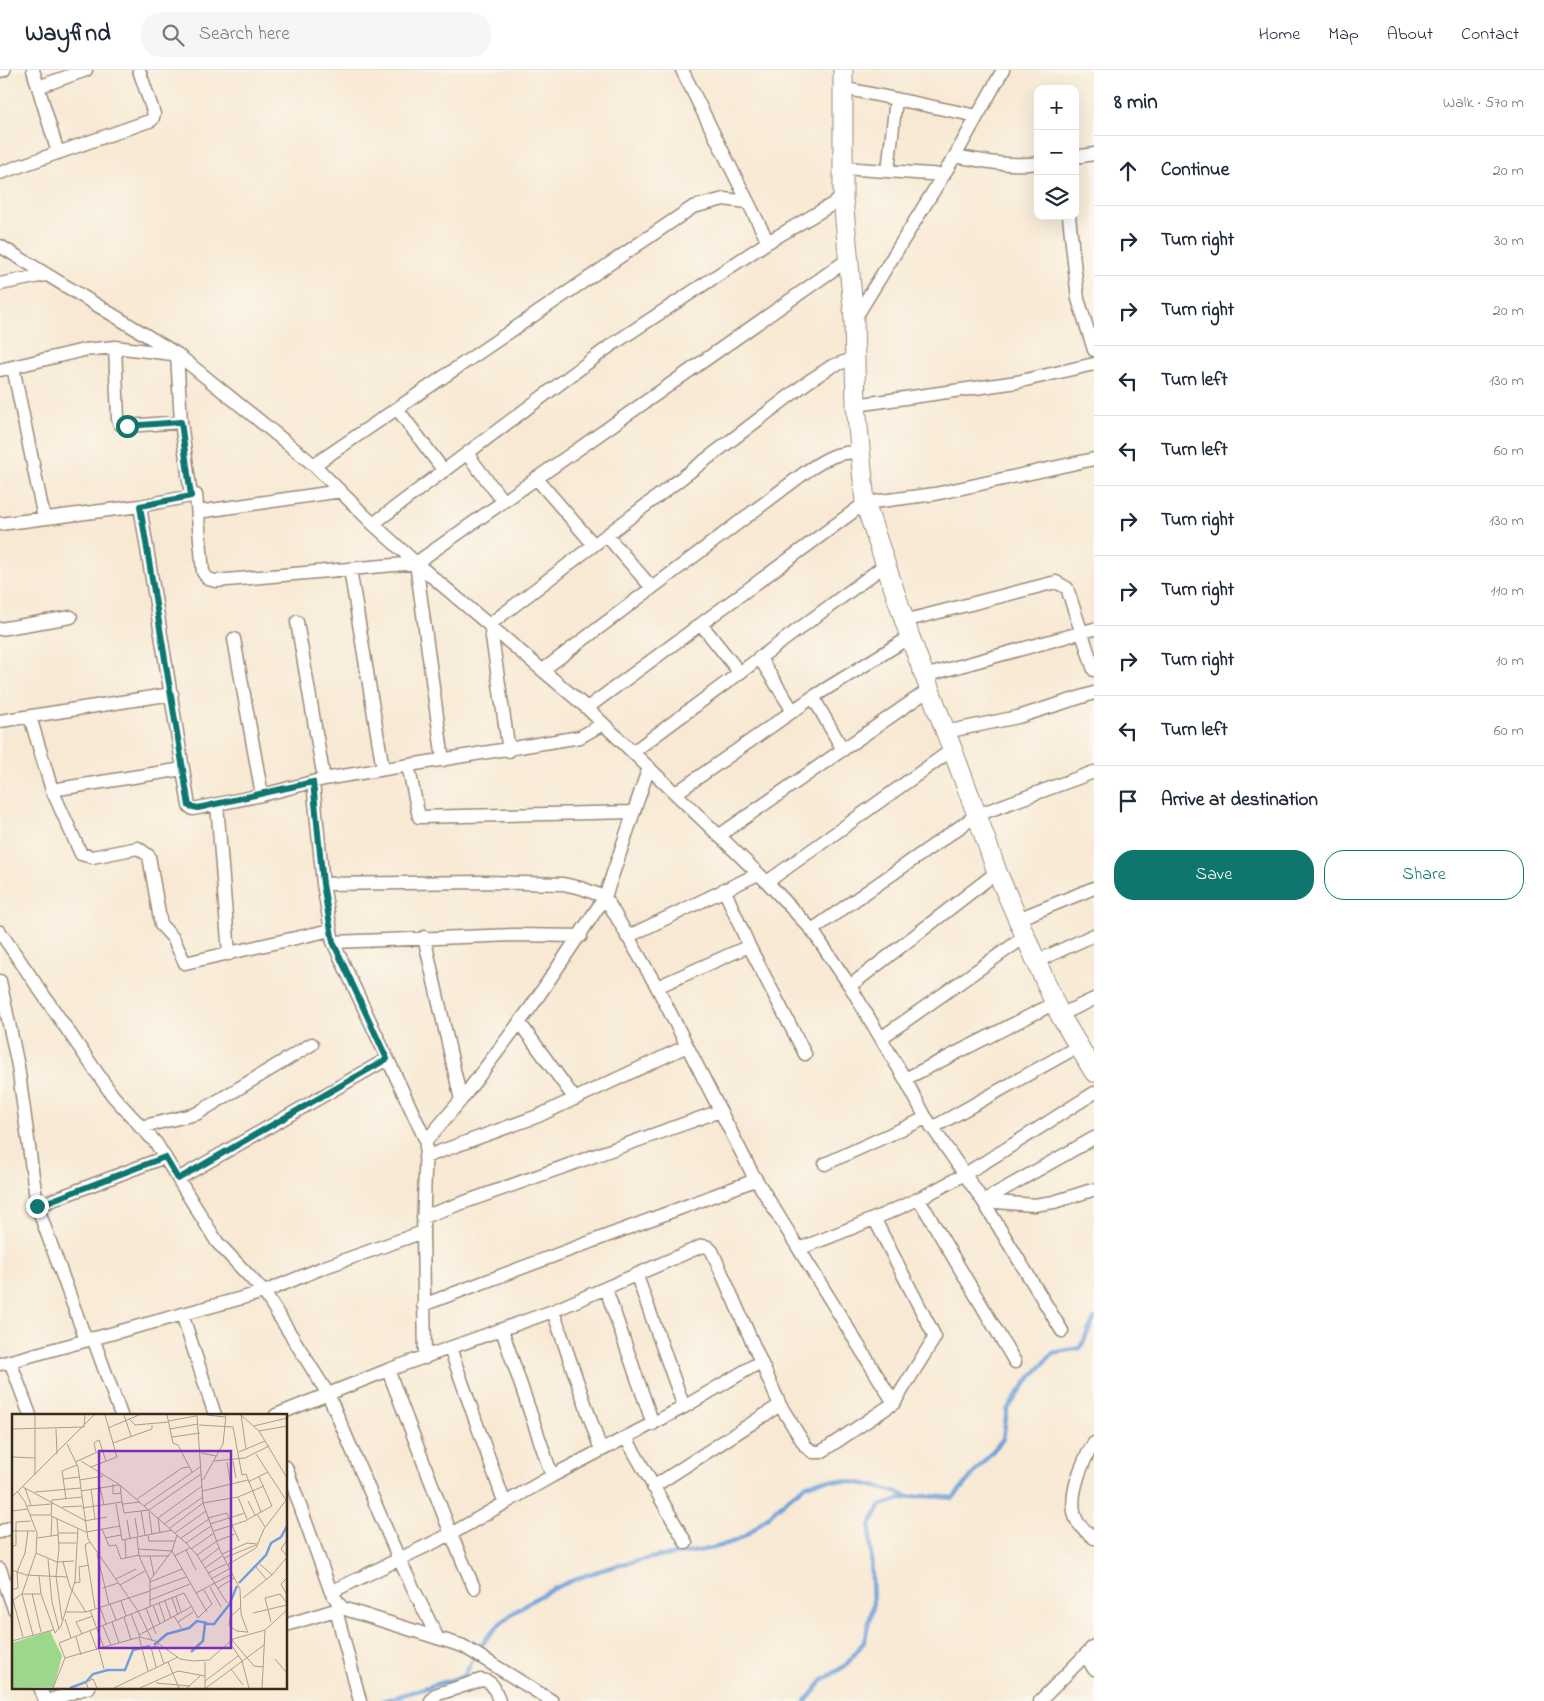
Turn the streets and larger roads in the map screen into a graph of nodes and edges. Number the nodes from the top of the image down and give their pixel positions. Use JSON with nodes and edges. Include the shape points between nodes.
{"nodes":[{"id":1,"x":4,"y":70,"type":"edge"},
{"id":2,"x":33,"y":70,"type":"edge"},
{"id":3,"x":86,"y":70,"type":"edge"},
{"id":4,"x":139,"y":70,"type":"edge"},
{"id":5,"x":682,"y":70,"type":"edge"},
{"id":6,"x":1003,"y":70,"type":"edge"},
{"id":7,"x":0,"y":71,"type":"edge"},
{"id":8,"x":843,"y":79,"type":"edge"},
{"id":9,"x":38,"y":87,"type":"junction"},
{"id":10,"x":896,"y":99,"type":"junction"},
{"id":11,"x":977,"y":116,"type":"junction"},
{"id":12,"x":58,"y":153,"type":"junction"},
{"id":13,"x":1094,"y":154,"type":"edge"},
{"id":14,"x":955,"y":156,"type":"junction"},
{"id":15,"x":1079,"y":157,"type":"edge"},
{"id":16,"x":1034,"y":164,"type":"edge"},
{"id":17,"x":843,"y":168,"type":"junction"},
{"id":18,"x":888,"y":171,"type":"junction"},
{"id":19,"x":0,"y":173,"type":"edge"},
{"id":20,"x":944,"y":175,"type":"junction"},
{"id":21,"x":843,"y":198,"type":"junction"},
{"id":22,"x":747,"y":202,"type":"junction"},
{"id":23,"x":1069,"y":220,"type":"edge"},
{"id":24,"x":768,"y":242,"type":"junction"},
{"id":25,"x":0,"y":246,"type":"edge"},
{"id":26,"x":850,"y":258,"type":"junction"},
{"id":27,"x":45,"y":276,"type":"junction"},
{"id":28,"x":0,"y":284,"type":"edge"},
{"id":29,"x":1089,"y":315,"type":"edge"},
{"id":30,"x":854,"y":320,"type":"junction"},
{"id":31,"x":115,"y":347,"type":"junction"},
{"id":32,"x":1094,"y":350,"type":"edge"},
{"id":33,"x":177,"y":354,"type":"junction"},
{"id":34,"x":856,"y":358,"type":"junction"},
{"id":35,"x":1094,"y":364,"type":"edge"},
{"id":36,"x":6,"y":369,"type":"edge"},
{"id":37,"x":856,"y":405,"type":"junction"},
{"id":38,"x":398,"y":410,"type":"junction"},
{"id":39,"x":181,"y":422,"type":"junction"},
{"id":40,"x":860,"y":453,"type":"junction"},
{"id":41,"x":467,"y":454,"type":"junction"},
{"id":42,"x":1094,"y":459,"type":"edge"},
{"id":43,"x":314,"y":465,"type":"junction"},
{"id":44,"x":444,"y":471,"type":"junction"},
{"id":45,"x":536,"y":478,"type":"junction"},
{"id":46,"x":341,"y":491,"type":"junction"},
{"id":47,"x":191,"y":496,"type":"junction"},
{"id":48,"x":503,"y":501,"type":"junction"},
{"id":49,"x":865,"y":503,"type":"junction"},
{"id":50,"x":140,"y":506,"type":"junction"},
{"id":51,"x":198,"y":512,"type":"junction"},
{"id":52,"x":44,"y":518,"type":"junction"},
{"id":53,"x":0,"y":524,"type":"edge"},
{"id":54,"x":373,"y":524,"type":"junction"},
{"id":55,"x":607,"y":536,"type":"junction"},
{"id":56,"x":594,"y":545,"type":"junction"},
{"id":57,"x":416,"y":562,"type":"junction"},
{"id":58,"x":885,"y":565,"type":"junction"},
{"id":59,"x":350,"y":569,"type":"junction"},
{"id":60,"x":652,"y":588,"type":"junction"},
{"id":61,"x":71,"y":617,"type":"dead end"},
{"id":62,"x":297,"y":622,"type":"dead end"},
{"id":63,"x":490,"y":624,"type":"junction"},
{"id":64,"x":701,"y":624,"type":"junction"},
{"id":65,"x":0,"y":629,"type":"edge"},
{"id":66,"x":907,"y":629,"type":"junction"},
{"id":67,"x":1088,"y":631,"type":"edge"},
{"id":68,"x":234,"y":639,"type":"dead end"},
{"id":69,"x":760,"y":657,"type":"junction"},
{"id":70,"x":543,"y":670,"type":"junction"},
{"id":71,"x":1094,"y":670,"type":"edge"},
{"id":72,"x":739,"y":672,"type":"junction"},
{"id":73,"x":927,"y":683,"type":"junction"},
{"id":74,"x":1094,"y":693,"type":"edge"},
{"id":75,"x":172,"y":694,"type":"junction"},
{"id":76,"x":813,"y":697,"type":"junction"},
{"id":77,"x":587,"y":708,"type":"junction"},
{"id":78,"x":793,"y":711,"type":"junction"},
{"id":79,"x":30,"y":717,"type":"junction"},
{"id":80,"x":0,"y":721,"type":"edge"},
{"id":81,"x":603,"y":724,"type":"junction"},
{"id":82,"x":949,"y":741,"type":"junction"},
{"id":83,"x":843,"y":750,"type":"junction"},
{"id":84,"x":509,"y":751,"type":"junction"},
{"id":85,"x":633,"y":752,"type":"junction"},
{"id":86,"x":443,"y":760,"type":"junction"},
{"id":87,"x":408,"y":765,"type":"junction"},
{"id":88,"x":649,"y":767,"type":"junction"},
{"id":89,"x":183,"y":768,"type":"junction"},
{"id":90,"x":383,"y":768,"type":"junction"},
{"id":91,"x":1094,"y":772,"type":"edge"},
{"id":92,"x":319,"y":781,"type":"junction"},
{"id":93,"x":52,"y":790,"type":"junction"},
{"id":94,"x":676,"y":793,"type":"junction"},
{"id":95,"x":262,"y":795,"type":"junction"},
{"id":96,"x":217,"y":804,"type":"junction"},
{"id":97,"x":634,"y":812,"type":"junction"},
{"id":98,"x":977,"y":815,"type":"junction"},
{"id":99,"x":720,"y":835,"type":"junction"},
{"id":100,"x":996,"y":872,"type":"junction"},
{"id":101,"x":763,"y":878,"type":"junction"},
{"id":102,"x":323,"y":884,"type":"junction"},
{"id":103,"x":1094,"y":888,"type":"edge"},
{"id":104,"x":724,"y":889,"type":"junction"},
{"id":105,"x":605,"y":897,"type":"junction"},
{"id":106,"x":1022,"y":928,"type":"junction"},
{"id":107,"x":812,"y":930,"type":"junction"},
{"id":108,"x":0,"y":932,"type":"edge"},
{"id":109,"x":1094,"y":935,"type":"edge"},
{"id":110,"x":332,"y":936,"type":"junction"},
{"id":111,"x":581,"y":936,"type":"junction"},
{"id":112,"x":627,"y":937,"type":"junction"},
{"id":113,"x":424,"y":938,"type":"junction"},
{"id":114,"x":749,"y":946,"type":"junction"},
{"id":115,"x":229,"y":954,"type":"junction"},
{"id":116,"x":1035,"y":962,"type":"junction"},
{"id":117,"x":0,"y":981,"type":"edge"},
{"id":118,"x":850,"y":986,"type":"junction"},
{"id":119,"x":657,"y":987,"type":"junction"},
{"id":120,"x":1094,"y":998,"type":"edge"},
{"id":121,"x":1058,"y":1009,"type":"junction"},
{"id":122,"x":520,"y":1022,"type":"junction"},
{"id":123,"x":881,"y":1038,"type":"junction"},
{"id":124,"x":312,"y":1044,"type":"dead end"},
{"id":125,"x":687,"y":1046,"type":"junction"},
{"id":126,"x":1079,"y":1046,"type":"junction"},
{"id":127,"x":805,"y":1054,"type":"dead end"},
{"id":128,"x":387,"y":1059,"type":"junction"},
{"id":129,"x":1094,"y":1072,"type":"edge"},
{"id":130,"x":905,"y":1079,"type":"junction"},
{"id":131,"x":1094,"y":1093,"type":"edge"},
{"id":132,"x":574,"y":1099,"type":"junction"},
{"id":133,"x":461,"y":1100,"type":"junction"},
{"id":134,"x":720,"y":1111,"type":"junction"},
{"id":135,"x":929,"y":1123,"type":"junction"},
{"id":136,"x":140,"y":1127,"type":"junction"},
{"id":137,"x":1094,"y":1138,"type":"edge"},
{"id":138,"x":426,"y":1141,"type":"junction"},
{"id":139,"x":165,"y":1157,"type":"junction"},
{"id":140,"x":425,"y":1157,"type":"junction"},
{"id":141,"x":825,"y":1164,"type":"dead end"},
{"id":142,"x":752,"y":1173,"type":"junction"},
{"id":143,"x":966,"y":1174,"type":"junction"},
{"id":144,"x":178,"y":1179,"type":"junction"},
{"id":145,"x":1092,"y":1190,"type":"dead end"},
{"id":146,"x":920,"y":1199,"type":"junction"},
{"id":147,"x":983,"y":1201,"type":"junction"},
{"id":148,"x":37,"y":1206,"type":"junction"},
{"id":149,"x":423,"y":1217,"type":"junction"},
{"id":150,"x":875,"y":1220,"type":"junction"},
{"id":151,"x":423,"y":1232,"type":"junction"},
{"id":152,"x":799,"y":1249,"type":"junction"},
{"id":153,"x":637,"y":1276,"type":"junction"},
{"id":154,"x":606,"y":1289,"type":"junction"},
{"id":155,"x":264,"y":1292,"type":"junction"},
{"id":156,"x":423,"y":1305,"type":"junction"},
{"id":157,"x":552,"y":1311,"type":"junction"},
{"id":158,"x":182,"y":1314,"type":"junction"},
{"id":159,"x":502,"y":1330,"type":"junction"},
{"id":160,"x":1062,"y":1331,"type":"dead end"},
{"id":161,"x":90,"y":1339,"type":"junction"},
{"id":162,"x":450,"y":1348,"type":"junction"},
{"id":163,"x":425,"y":1358,"type":"junction"},
{"id":164,"x":760,"y":1362,"type":"junction"},
{"id":165,"x":1015,"y":1362,"type":"dead end"},
{"id":166,"x":5,"y":1363,"type":"edge"},
{"id":167,"x":388,"y":1370,"type":"junction"},
{"id":168,"x":328,"y":1394,"type":"junction"},
{"id":169,"x":894,"y":1403,"type":"junction"},
{"id":170,"x":780,"y":1405,"type":"junction"},
{"id":171,"x":684,"y":1407,"type":"junction"},
{"id":172,"x":30,"y":1414,"type":"edge"},
{"id":173,"x":121,"y":1414,"type":"edge"},
{"id":174,"x":216,"y":1414,"type":"edge"},
{"id":175,"x":278,"y":1414,"type":"edge"},
{"id":176,"x":653,"y":1424,"type":"junction"},
{"id":177,"x":626,"y":1438,"type":"junction"},
{"id":178,"x":1094,"y":1443,"type":"edge"},
{"id":179,"x":601,"y":1450,"type":"junction"},
{"id":180,"x":288,"y":1473,"type":"edge"},
{"id":181,"x":552,"y":1476,"type":"junction"},
{"id":182,"x":653,"y":1487,"type":"junction"},
{"id":183,"x":505,"y":1504,"type":"junction"},
{"id":184,"x":12,"y":1527,"type":"edge"},
{"id":185,"x":0,"y":1532,"type":"edge"},
{"id":186,"x":451,"y":1534,"type":"junction"},
{"id":187,"x":1094,"y":1538,"type":"edge"},
{"id":188,"x":686,"y":1543,"type":"dead end"},
{"id":189,"x":399,"y":1559,"type":"junction"},
{"id":190,"x":0,"y":1569,"type":"edge"},
{"id":191,"x":474,"y":1588,"type":"dead end"},
{"id":192,"x":331,"y":1592,"type":"junction"},
{"id":193,"x":12,"y":1604,"type":"edge"},
{"id":194,"x":339,"y":1609,"type":"junction"},
{"id":195,"x":288,"y":1624,"type":"edge"},
{"id":196,"x":437,"y":1636,"type":"junction"},
{"id":197,"x":1090,"y":1651,"type":"edge"},
{"id":198,"x":1094,"y":1669,"type":"edge"},
{"id":199,"x":40,"y":1688,"type":"edge"},
{"id":200,"x":86,"y":1688,"type":"edge"},
{"id":201,"x":46,"y":1701,"type":"edge"},
{"id":202,"x":360,"y":1701,"type":"edge"},
{"id":203,"x":431,"y":1701,"type":"edge"},
{"id":204,"x":499,"y":1701,"type":"edge"},
{"id":205,"x":552,"y":1701,"type":"edge"},
{"id":206,"x":1040,"y":1701,"type":"edge"}],
"edges":[{"from":1,"to":7,"type":"street"},
{"from":2,"to":9,"type":"street"},
{"from":3,"to":9,"type":"street"},
{"from":4,"to":12,"type":"street","via":[[154,114],[152,120]]},
{"from":5,"to":22,"type":"street"},
{"from":6,"to":11,"type":"street"},
{"from":8,"to":10,"type":"street"},
{"from":8,"to":17,"type":"street"},
{"from":9,"to":12,"type":"street"},
{"from":10,"to":11,"type":"street"},
{"from":10,"to":18,"type":"street"},
{"from":11,"to":14,"type":"street"},
{"from":12,"to":19,"type":"street"},
{"from":13,"to":15,"type":"street"},
{"from":14,"to":16,"type":"street","via":[[1023,165]]},
{"from":14,"to":20,"type":"street"},
{"from":17,"to":18,"type":"street"},
{"from":17,"to":21,"type":"street"},
{"from":18,"to":20,"type":"street"},
{"from":20,"to":30,"type":"street"},
{"from":21,"to":24,"type":"street"},
{"from":21,"to":26,"type":"street"},
{"from":22,"to":24,"type":"street"},
{"from":22,"to":38,"type":"street","via":[[724,199],[693,208]]},
{"from":23,"to":29,"type":"street","via":[[1078,299]]},
{"from":24,"to":41,"type":"street","via":[[610,346]]},
{"from":25,"to":27,"type":"street"},
{"from":26,"to":30,"type":"street"},
{"from":26,"to":45,"type":"street"},
{"from":27,"to":28,"type":"street"},
{"from":27,"to":33,"type":"street"},
{"from":29,"to":32,"type":"street"},
{"from":30,"to":34,"type":"street"},
{"from":31,"to":33,"type":"street"},
{"from":31,"to":36,"type":"street","via":[[84,350]]},
{"from":31,"to":39,"type":"street","via":[[120,424]]},
{"from":33,"to":39,"type":"street"},
{"from":33,"to":43,"type":"street"},
{"from":34,"to":37,"type":"street"},
{"from":34,"to":55,"type":"street","via":[[832,366],[809,381]]},
{"from":35,"to":37,"type":"street","via":[[1017,382]]},
{"from":36,"to":52,"type":"street"},
{"from":37,"to":40,"type":"street"},
{"from":38,"to":43,"type":"street"},
{"from":38,"to":44,"type":"street"},
{"from":39,"to":47,"type":"street"},
{"from":40,"to":49,"type":"street"},
{"from":40,"to":60,"type":"street","via":[[846,451],[807,471]]},
{"from":41,"to":44,"type":"street"},
{"from":41,"to":48,"type":"street"},
{"from":42,"to":49,"type":"street","via":[[935,494]]},
{"from":43,"to":46,"type":"street"},
{"from":44,"to":54,"type":"street"},
{"from":45,"to":48,"type":"street"},
{"from":45,"to":56,"type":"street"},
{"from":46,"to":51,"type":"street"},
{"from":46,"to":54,"type":"street"},
{"from":47,"to":50,"type":"street"},
{"from":47,"to":51,"type":"street","via":[[196,495]]},
{"from":48,"to":57,"type":"street"},
{"from":49,"to":58,"type":"street"},
{"from":49,"to":64,"type":"street"},
{"from":50,"to":52,"type":"street"},
{"from":50,"to":75,"type":"street"},
{"from":51,"to":59,"type":"street","via":[[203,572],[208,579],[216,581]]},
{"from":52,"to":53,"type":"street"},
{"from":54,"to":57,"type":"street"},
{"from":55,"to":56,"type":"street"},
{"from":55,"to":60,"type":"street"},
{"from":56,"to":63,"type":"street"},
{"from":57,"to":59,"type":"street"},
{"from":57,"to":63,"type":"street"},
{"from":57,"to":86,"type":"street"},
{"from":58,"to":66,"type":"street"},
{"from":58,"to":69,"type":"street"},
{"from":59,"to":90,"type":"street"},
{"from":60,"to":70,"type":"street"},
{"from":61,"to":65,"type":"street"},
{"from":62,"to":92,"type":"street"},
{"from":63,"to":70,"type":"street"},
{"from":63,"to":84,"type":"street"},
{"from":64,"to":72,"type":"street"},
{"from":64,"to":77,"type":"street"},
{"from":66,"to":67,"type":"street","via":[[1056,582],[1067,588]]},
{"from":66,"to":73,"type":"street"},
{"from":66,"to":76,"type":"street"},
{"from":67,"to":71,"type":"street"},
{"from":67,"to":73,"type":"street"},
{"from":68,"to":95,"type":"street"},
{"from":69,"to":72,"type":"street"},
{"from":69,"to":78,"type":"street"},
{"from":70,"to":77,"type":"street"},
{"from":72,"to":85,"type":"street"},
{"from":73,"to":82,"type":"street"},
{"from":73,"to":83,"type":"street"},
{"from":74,"to":82,"type":"street"},
{"from":75,"to":79,"type":"street"},
{"from":75,"to":89,"type":"street"},
{"from":76,"to":78,"type":"street"},
{"from":76,"to":83,"type":"street"},
{"from":77,"to":81,"type":"street"},
{"from":78,"to":94,"type":"street"},
{"from":79,"to":80,"type":"street"},
{"from":79,"to":93,"type":"street"},
{"from":81,"to":84,"type":"street","via":[[580,737]]},
{"from":81,"to":85,"type":"street"},
{"from":82,"to":98,"type":"street"},
{"from":82,"to":101,"type":"street"},
{"from":83,"to":99,"type":"street"},
{"from":84,"to":86,"type":"street"},
{"from":85,"to":88,"type":"street"},
{"from":86,"to":87,"type":"street"},
{"from":87,"to":90,"type":"street"},
{"from":87,"to":97,"type":"street","via":[[419,817]]},
{"from":88,"to":94,"type":"street"},
{"from":88,"to":97,"type":"street"},
{"from":89,"to":93,"type":"street"},
{"from":89,"to":96,"type":"street","via":[[189,806]]},
{"from":90,"to":92,"type":"street"},
{"from":91,"to":98,"type":"street"},
{"from":92,"to":95,"type":"street"},
{"from":92,"to":102,"type":"street"},
{"from":93,"to":115,"type":"street","via":[[81,854],[92,857],[138,848],[148,856],[161,925],[173,938],[183,961],[188,963]]},
{"from":94,"to":99,"type":"street"},
{"from":95,"to":96,"type":"street"},
{"from":96,"to":115,"type":"street"},
{"from":97,"to":105,"type":"street"},
{"from":98,"to":100,"type":"street"},
{"from":98,"to":107,"type":"street"},
{"from":99,"to":101,"type":"street"},
{"from":100,"to":106,"type":"street"},
{"from":100,"to":118,"type":"street"},
{"from":101,"to":104,"type":"street"},
{"from":101,"to":107,"type":"street"},
{"from":102,"to":105,"type":"street","via":[[563,884]]},
{"from":102,"to":110,"type":"street"},
{"from":103,"to":106,"type":"street"},
{"from":104,"to":112,"type":"street"},
{"from":104,"to":114,"type":"street"},
{"from":105,"to":111,"type":"street"},
{"from":105,"to":112,"type":"street"},
{"from":106,"to":116,"type":"street"},
{"from":106,"to":123,"type":"street"},
{"from":107,"to":118,"type":"street"},
{"from":108,"to":136,"type":"street","via":[[113,1096]]},
{"from":109,"to":116,"type":"street"},
{"from":110,"to":113,"type":"street"},
{"from":110,"to":115,"type":"street"},
{"from":110,"to":128,"type":"street"},
{"from":111,"to":113,"type":"street"},
{"from":111,"to":122,"type":"street"},
{"from":112,"to":119,"type":"street"},
{"from":113,"to":133,"type":"street"},
{"from":114,"to":119,"type":"street"},
{"from":114,"to":127,"type":"street"},
{"from":116,"to":121,"type":"street"},
{"from":117,"to":148,"type":"street","via":[[18,1066]]},
{"from":118,"to":123,"type":"street"},
{"from":119,"to":125,"type":"street"},
{"from":120,"to":121,"type":"street"},
{"from":121,"to":126,"type":"street"},
{"from":121,"to":130,"type":"street"},
{"from":122,"to":132,"type":"street"},
{"from":122,"to":133,"type":"street"},
{"from":123,"to":130,"type":"street"},
{"from":124,"to":136,"type":"street","via":[[196,1114]]},
{"from":125,"to":132,"type":"street"},
{"from":125,"to":134,"type":"street"},
{"from":126,"to":129,"type":"street"},
{"from":126,"to":135,"type":"street"},
{"from":128,"to":138,"type":"street"},
{"from":128,"to":144,"type":"street"},
{"from":130,"to":135,"type":"street"},
{"from":131,"to":143,"type":"street"},
{"from":132,"to":140,"type":"street","via":[[538,1116]]},
{"from":133,"to":138,"type":"street"},
{"from":134,"to":142,"type":"street"},
{"from":134,"to":149,"type":"street"},
{"from":135,"to":141,"type":"street"},
{"from":135,"to":143,"type":"street"},
{"from":136,"to":139,"type":"street"},
{"from":137,"to":147,"type":"street"},
{"from":138,"to":140,"type":"street"},
{"from":139,"to":144,"type":"street"},
{"from":139,"to":148,"type":"street"},
{"from":140,"to":149,"type":"street"},
{"from":142,"to":152,"type":"street"},
{"from":142,"to":156,"type":"street","via":[[750,1182]]},
{"from":143,"to":146,"type":"street"},
{"from":143,"to":147,"type":"street"},
{"from":144,"to":155,"type":"street","via":[[217,1242]]},
{"from":145,"to":147,"type":"street","via":[[1034,1205]]},
{"from":146,"to":150,"type":"street"},
{"from":146,"to":165,"type":"street"},
{"from":147,"to":160,"type":"street"},
{"from":148,"to":161,"type":"street"},
{"from":149,"to":151,"type":"street"},
{"from":150,"to":152,"type":"street"},
{"from":150,"to":169,"type":"street","via":[[935,1337]]},
{"from":151,"to":155,"type":"street"},
{"from":151,"to":156,"type":"street"},
{"from":152,"to":169,"type":"street"},
{"from":153,"to":154,"type":"street"},
{"from":153,"to":164,"type":"street","via":[[702,1246],[708,1247]]},
{"from":153,"to":171,"type":"street"},
{"from":154,"to":157,"type":"street"},
{"from":154,"to":176,"type":"street"},
{"from":155,"to":158,"type":"street"},
{"from":155,"to":168,"type":"street"},
{"from":156,"to":163,"type":"street"},
{"from":157,"to":159,"type":"street"},
{"from":157,"to":179,"type":"street"},
{"from":158,"to":161,"type":"street"},
{"from":158,"to":174,"type":"street"},
{"from":159,"to":162,"type":"street"},
{"from":159,"to":181,"type":"street"},
{"from":161,"to":166,"type":"street"},
{"from":161,"to":173,"type":"street"},
{"from":162,"to":163,"type":"street"},
{"from":162,"to":183,"type":"street"},
{"from":163,"to":167,"type":"street"},
{"from":164,"to":170,"type":"street"},
{"from":164,"to":171,"type":"street"},
{"from":166,"to":172,"type":"street"},
{"from":167,"to":168,"type":"street"},
{"from":167,"to":186,"type":"street"},
{"from":168,"to":175,"type":"street"},
{"from":168,"to":189,"type":"street"},
{"from":169,"to":170,"type":"street","via":[[821,1452],[813,1452],[806,1447]]},
{"from":170,"to":182,"type":"street"},
{"from":171,"to":176,"type":"street"},
{"from":176,"to":177,"type":"street"},
{"from":177,"to":179,"type":"street"},
{"from":177,"to":182,"type":"street"},
{"from":178,"to":187,"type":"street","via":[[1084,1463],[1073,1504],[1077,1522]]},
{"from":179,"to":181,"type":"street"},
{"from":180,"to":192,"type":"street"},
{"from":181,"to":183,"type":"street"},
{"from":182,"to":188,"type":"street"},
{"from":183,"to":186,"type":"street"},
{"from":184,"to":185,"type":"street"},
{"from":186,"to":189,"type":"street"},
{"from":186,"to":191,"type":"street"},
{"from":189,"to":192,"type":"street"},
{"from":189,"to":196,"type":"street"},
{"from":190,"to":193,"type":"street"},
{"from":192,"to":194,"type":"street"},
{"from":194,"to":195,"type":"street"},
{"from":194,"to":196,"type":"street"},
{"from":194,"to":202,"type":"street"},
{"from":196,"to":205,"type":"street","via":[[463,1646]]},
{"from":197,"to":198,"type":"street"},
{"from":197,"to":206,"type":"street"},
{"from":199,"to":201,"type":"street"},
{"from":200,"to":201,"type":"street"},
{"from":203,"to":204,"type":"street","via":[[435,1695],[481,1680],[488,1680],[493,1685]]}]}
